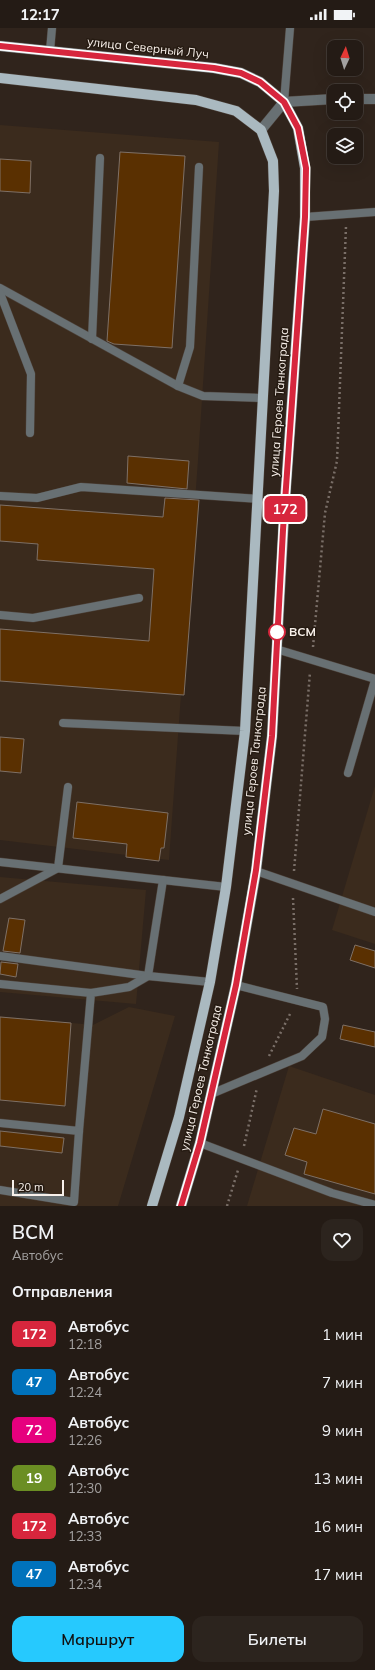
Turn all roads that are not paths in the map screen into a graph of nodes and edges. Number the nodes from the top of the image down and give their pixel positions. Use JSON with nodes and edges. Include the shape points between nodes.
{"nodes":[{"id":1,"x":52,"y":28,"type":"edge"},
{"id":2,"x":290,"y":28,"type":"edge"},
{"id":3,"x":0,"y":46,"type":"edge"},
{"id":4,"x":50,"y":51,"type":"junction"},
{"id":5,"x":0,"y":78,"type":"edge"},
{"id":6,"x":363,"y":99,"type":"edge"},
{"id":7,"x":375,"y":99,"type":"edge"},
{"id":8,"x":327,"y":100,"type":"edge"},
{"id":9,"x":284,"y":102,"type":"junction"},
{"id":10,"x":261,"y":130,"type":"junction"},
{"id":11,"x":100,"y":158,"type":"dead end"},
{"id":12,"x":199,"y":167,"type":"dead end"},
{"id":13,"x":375,"y":212,"type":"edge"},
{"id":14,"x":305,"y":217,"type":"junction"},
{"id":15,"x":0,"y":288,"type":"edge"},
{"id":16,"x":0,"y":293,"type":"edge"},
{"id":17,"x":92,"y":339,"type":"junction"},
{"id":18,"x":178,"y":386,"type":"junction"},
{"id":19,"x":263,"y":398,"type":"junction"},
{"id":20,"x":30,"y":433,"type":"dead end"},
{"id":21,"x":0,"y":496,"type":"edge"},
{"id":22,"x":258,"y":499,"type":"junction"},
{"id":23,"x":138,"y":598,"type":"dead end"},
{"id":24,"x":0,"y":614,"type":"edge"},
{"id":25,"x":276,"y":649,"type":"junction"},
{"id":26,"x":375,"y":679,"type":"edge"},
{"id":27,"x":63,"y":723,"type":"dead end"},
{"id":28,"x":245,"y":731,"type":"junction"},
{"id":29,"x":348,"y":773,"type":"dead end"},
{"id":30,"x":68,"y":787,"type":"dead end"},
{"id":31,"x":0,"y":862,"type":"edge"},
{"id":32,"x":58,"y":868,"type":"junction"},
{"id":33,"x":256,"y":870,"type":"junction"},
{"id":34,"x":163,"y":880,"type":"junction"},
{"id":35,"x":226,"y":887,"type":"junction"},
{"id":36,"x":0,"y":899,"type":"edge"},
{"id":37,"x":375,"y":904,"type":"edge"},
{"id":38,"x":372,"y":911,"type":"edge"},
{"id":39,"x":0,"y":956,"type":"edge"},
{"id":40,"x":148,"y":976,"type":"junction"},
{"id":41,"x":210,"y":982,"type":"junction"},
{"id":42,"x":0,"y":984,"type":"edge"},
{"id":43,"x":236,"y":985,"type":"junction"},
{"id":44,"x":91,"y":993,"type":"junction"},
{"id":45,"x":211,"y":1094,"type":"junction"},
{"id":46,"x":0,"y":1123,"type":"edge"},
{"id":47,"x":79,"y":1131,"type":"junction"},
{"id":48,"x":200,"y":1143,"type":"junction"},
{"id":49,"x":0,"y":1190,"type":"edge"},
{"id":50,"x":152,"y":1206,"type":"edge"},
{"id":51,"x":181,"y":1206,"type":"edge"},
{"id":52,"x":375,"y":1206,"type":"edge"}],
"edges":[{"from":1,"to":4,"type":"lane"},
{"from":2,"to":9,"type":"lane"},
{"from":3,"to":4,"type":"main road","name":"улица Северный Луч"},
{"from":4,"to":9,"type":"main road","name":"улица Северный Луч","via":[[241,73],[260,82]]},
{"from":5,"to":10,"type":"main road","via":[[196,100],[236,111]]},
{"from":6,"to":7,"type":"street"},
{"from":8,"to":9,"type":"street"},
{"from":9,"to":10,"type":"street"},
{"from":9,"to":14,"type":"main road","name":"улица Героев Танкограда","via":[[298,128],[306,168]]},
{"from":10,"to":19,"type":"main road","name":"улица Героев Танкограда","via":[[273,161],[274,191]]},
{"from":11,"to":17,"type":"lane"},
{"from":12,"to":18,"type":"lane","via":[[190,347]]},
{"from":13,"to":14,"type":"lane"},
{"from":14,"to":25,"type":"main road","name":"улица Героев Танкограда"},
{"from":15,"to":17,"type":"lane"},
{"from":16,"to":20,"type":"lane","via":[[31,374]]},
{"from":17,"to":18,"type":"lane"},
{"from":18,"to":19,"type":"lane","via":[[203,396]]},
{"from":19,"to":22,"type":"main road","name":"улица Героев Танкограда"},
{"from":21,"to":22,"type":"lane","via":[[37,498],[81,487]]},
{"from":22,"to":28,"type":"main road","name":"улица Героев Танкограда"},
{"from":23,"to":24,"type":"lane","via":[[33,618]]},
{"from":25,"to":26,"type":"lane"},
{"from":25,"to":33,"type":"main road","name":"улица Героев Танкограда","via":[[272,736]]},
{"from":26,"to":29,"type":"lane"},
{"from":27,"to":28,"type":"lane"},
{"from":28,"to":35,"type":"main road","name":"улица Героев Танкограда"},
{"from":30,"to":32,"type":"lane"},
{"from":31,"to":32,"type":"lane"},
{"from":32,"to":34,"type":"lane"},
{"from":32,"to":36,"type":"lane"},
{"from":33,"to":38,"type":"lane"},
{"from":33,"to":43,"type":"main road","name":"улица Героев Танкограда"},
{"from":34,"to":35,"type":"lane"},
{"from":34,"to":40,"type":"lane"},
{"from":35,"to":41,"type":"main road","name":"улица Героев Танкограда"},
{"from":37,"to":38,"type":"lane"},
{"from":39,"to":40,"type":"lane"},
{"from":40,"to":41,"type":"lane"},
{"from":40,"to":44,"type":"lane","via":[[129,987]]},
{"from":41,"to":50,"type":"main road","name":"улица Героев Танкограда","via":[[179,1117]]},
{"from":42,"to":44,"type":"lane"},
{"from":43,"to":45,"type":"main road","name":"улица Героев Танкограда"},
{"from":43,"to":45,"type":"lane","via":[[323,1007],[325,1019],[322,1037],[302,1056]]},
{"from":44,"to":47,"type":"lane"},
{"from":45,"to":48,"type":"main road","name":"улица Героев Танкограда"},
{"from":46,"to":47,"type":"lane"},
{"from":47,"to":49,"type":"lane","via":[[74,1202]]},
{"from":48,"to":51,"type":"main road","name":"улица Героев Танкограда"},
{"from":48,"to":52,"type":"lane","via":[[332,1193]]}]}
